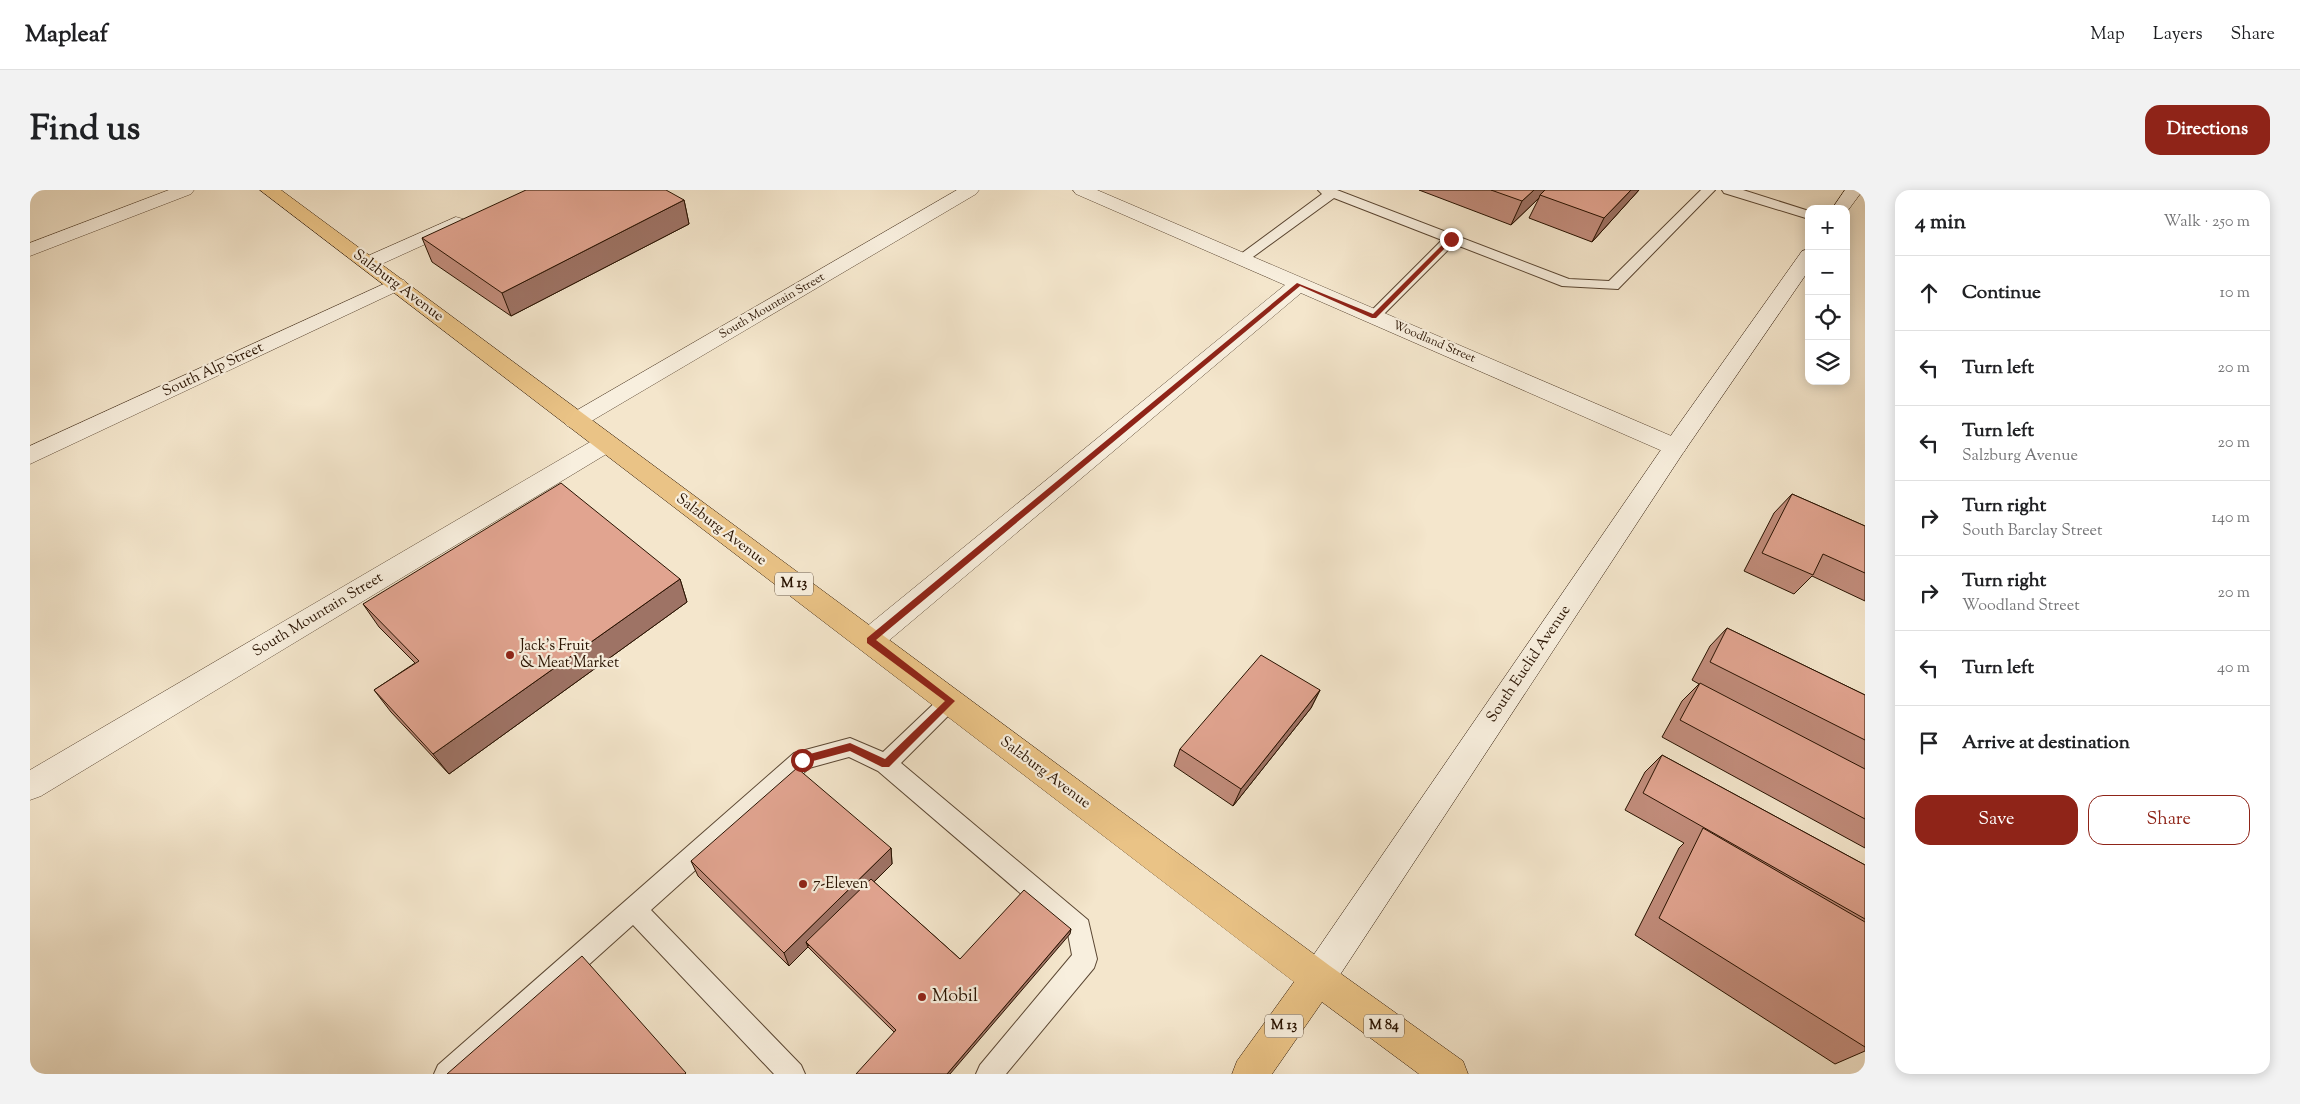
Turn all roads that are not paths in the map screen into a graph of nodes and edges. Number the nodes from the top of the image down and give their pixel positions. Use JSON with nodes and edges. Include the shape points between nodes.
{"nodes":[{"id":1,"x":185,"y":190,"type":"edge"},
{"id":2,"x":269,"y":190,"type":"edge"},
{"id":3,"x":970,"y":190,"type":"edge"},
{"id":4,"x":1082,"y":190,"type":"edge"},
{"id":5,"x":1708,"y":190,"type":"edge"},
{"id":6,"x":1729,"y":190,"type":"edge"},
{"id":7,"x":1854,"y":190,"type":"edge"},
{"id":8,"x":1328,"y":191,"type":"edge"},
{"id":9,"x":1844,"y":205,"type":"edge"},
{"id":10,"x":477,"y":214,"type":"edge"},
{"id":11,"x":1805,"y":214,"type":"edge"},
{"id":12,"x":1451,"y":239,"type":"junction"},
{"id":13,"x":30,"y":250,"type":"edge"},
{"id":14,"x":1240,"y":258,"type":"junction"},
{"id":15,"x":1805,"y":261,"type":"edge"},
{"id":16,"x":368,"y":263,"type":"junction"},
{"id":17,"x":397,"y":284,"type":"junction"},
{"id":18,"x":1299,"y":284,"type":"junction"},
{"id":19,"x":1374,"y":316,"type":"junction"},
{"id":20,"x":575,"y":421,"type":"junction"},
{"id":21,"x":605,"y":444,"type":"junction"},
{"id":22,"x":1676,"y":447,"type":"junction"},
{"id":23,"x":30,"y":456,"type":"edge"},
{"id":24,"x":870,"y":640,"type":"junction"},
{"id":25,"x":950,"y":701,"type":"junction"},
{"id":26,"x":886,"y":764,"type":"junction"},
{"id":27,"x":30,"y":786,"type":"edge"},
{"id":28,"x":634,"y":909,"type":"junction"},
{"id":29,"x":1318,"y":978,"type":"junction"},
{"id":30,"x":447,"y":1074,"type":"edge"},
{"id":31,"x":792,"y":1074,"type":"edge"},
{"id":32,"x":989,"y":1074,"type":"edge"},
{"id":33,"x":1250,"y":1074,"type":"edge"},
{"id":34,"x":1450,"y":1074,"type":"edge"}],
"edges":[{"from":1,"to":13,"type":"street"},
{"from":2,"to":16,"type":"main road","name":"Salzburg Avenue","number":"M 13"},
{"from":3,"to":20,"type":"street","name":"South Mountain Street"},
{"from":4,"to":14,"type":"street","name":"Woodland Street"},
{"from":5,"to":12,"type":"lane","via":[[1613,286],[1567,283]]},
{"from":6,"to":11,"type":"lane"},
{"from":7,"to":9,"type":"street"},
{"from":8,"to":12,"type":"lane"},
{"from":8,"to":14,"type":"lane"},
{"from":10,"to":16,"type":"street"},
{"from":12,"to":19,"type":"lane"},
{"from":14,"to":18,"type":"street","name":"Woodland Street"},
{"from":15,"to":22,"type":"street","name":"South Euclid Avenue"},
{"from":16,"to":17,"type":"main road","name":"Salzburg Avenue","number":"M 13"},
{"from":17,"to":20,"type":"main road","name":"Salzburg Avenue","number":"M 13"},
{"from":17,"to":23,"type":"street","name":"South Alp Street"},
{"from":18,"to":19,"type":"street","name":"Woodland Street"},
{"from":18,"to":24,"type":"street"},
{"from":19,"to":22,"type":"street","name":"Woodland Street"},
{"from":20,"to":21,"type":"main road","name":"Salzburg Avenue","number":"M 13"},
{"from":21,"to":24,"type":"main road","name":"Salzburg Avenue","number":"M 13"},
{"from":21,"to":27,"type":"street","name":"South Mountain Street"},
{"from":22,"to":29,"type":"street","name":"South Euclid Avenue"},
{"from":24,"to":25,"type":"main road","name":"Salzburg Avenue","number":"M 13"},
{"from":25,"to":26,"type":"lane"},
{"from":25,"to":29,"type":"main road","name":"Salzburg Avenue","number":"M 13"},
{"from":26,"to":28,"type":"lane","via":[[850,747],[802,760]]},
{"from":26,"to":32,"type":"lane","via":[[1079,928],[1085,960]]},
{"from":28,"to":30,"type":"lane"},
{"from":28,"to":31,"type":"lane"},
{"from":29,"to":33,"type":"main road","name":"South Euclid Avenue","number":"M 13"},
{"from":29,"to":34,"type":"main road","number":"M 84"}]}
